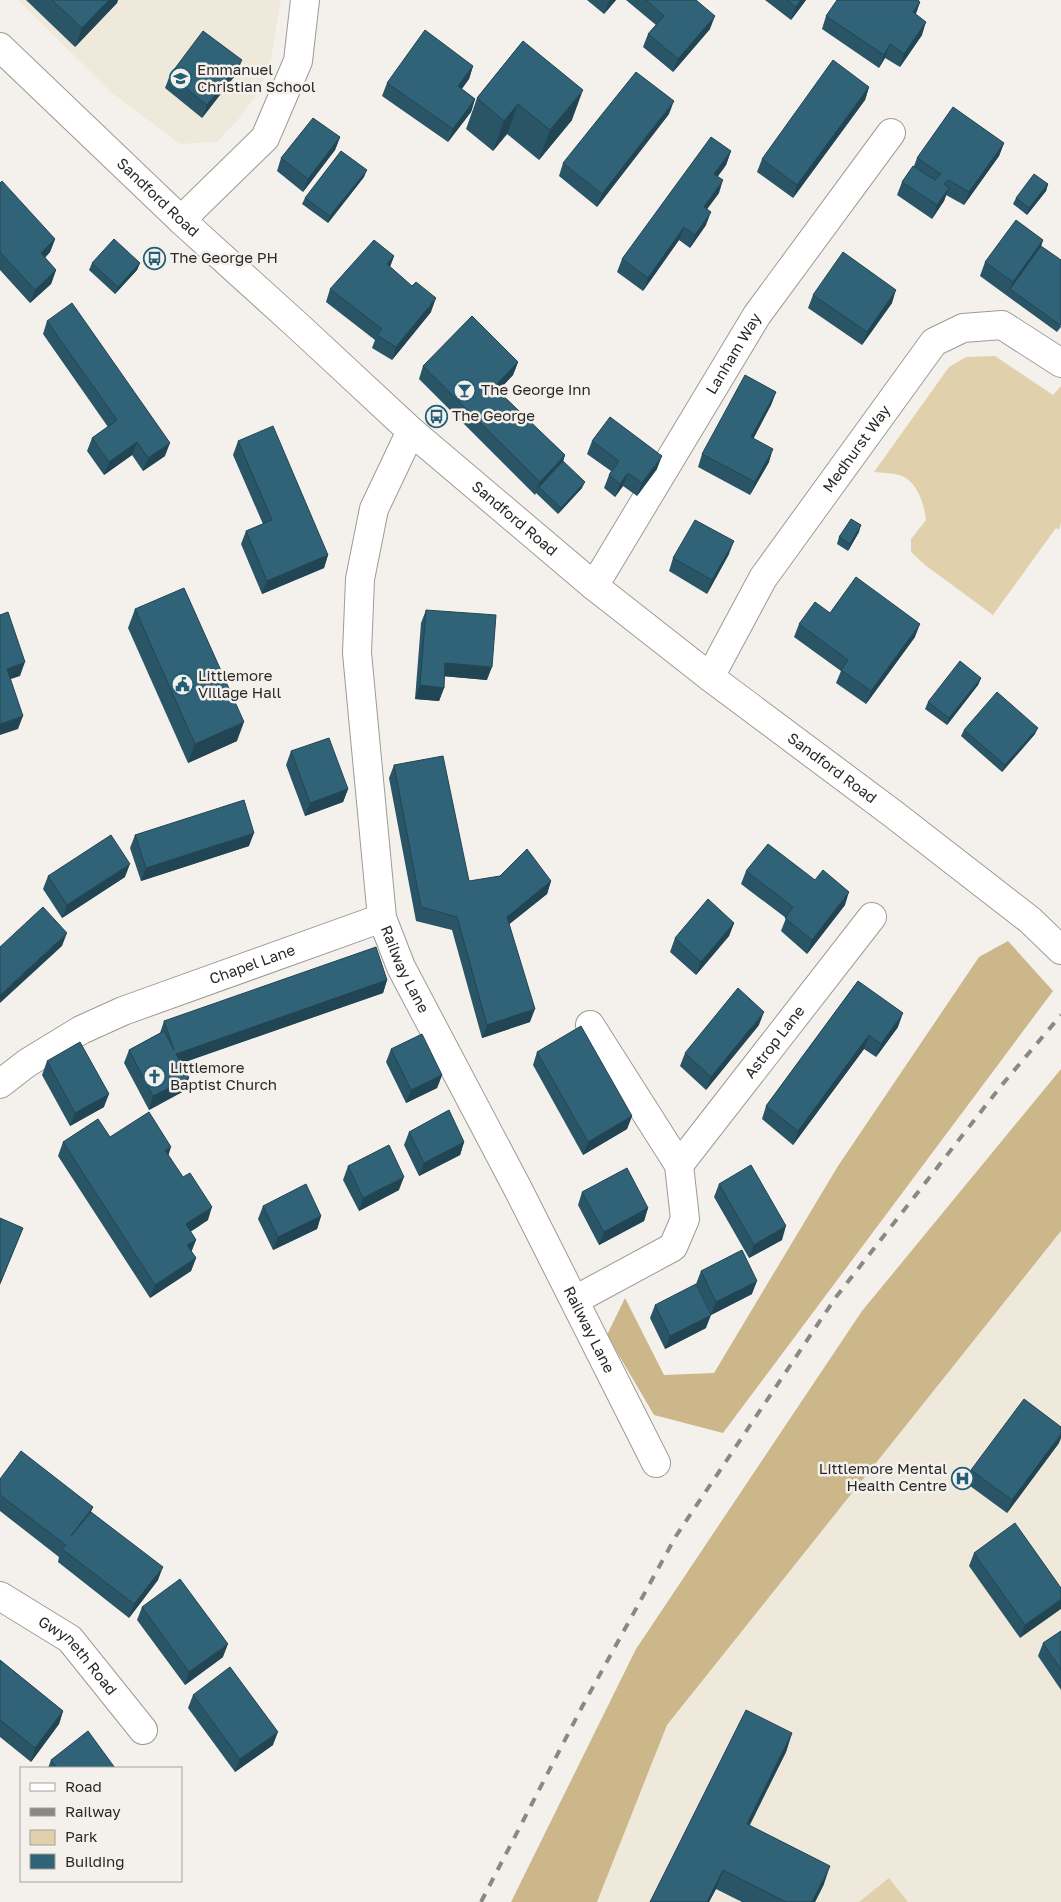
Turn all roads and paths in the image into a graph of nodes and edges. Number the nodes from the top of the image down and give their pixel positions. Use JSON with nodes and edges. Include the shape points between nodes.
{"nodes":[{"id":1,"x":305,"y":0,"type":"edge"},
{"id":2,"x":0,"y":47,"type":"edge"},
{"id":3,"x":891,"y":133,"type":"dead end"},
{"id":4,"x":181,"y":220,"type":"junction"},
{"id":5,"x":1061,"y":363,"type":"edge"},
{"id":6,"x":410,"y":431,"type":"junction"},
{"id":7,"x":594,"y":586,"type":"junction"},
{"id":8,"x":710,"y":677,"type":"junction"},
{"id":9,"x":872,"y":917,"type":"dead end"},
{"id":10,"x":382,"y":918,"type":"junction"},
{"id":11,"x":1061,"y":950,"type":"edge"},
{"id":12,"x":590,"y":1025,"type":"dead end"},
{"id":13,"x":0,"y":1084,"type":"edge"},
{"id":14,"x":679,"y":1165,"type":"junction"},
{"id":15,"x":575,"y":1300,"type":"junction"},
{"id":16,"x":656,"y":1463,"type":"dead end"},
{"id":17,"x":0,"y":1596,"type":"edge"},
{"id":18,"x":143,"y":1730,"type":"dead end"}],
"edges":[{"from":1,"to":4,"type":"street","via":[[298,61],[265,138]]},
{"from":2,"to":4,"type":"street","name":"Sandford Road"},
{"from":3,"to":7,"type":"street","name":"Lanham Way","via":[[757,315]]},
{"from":4,"to":6,"type":"street","name":"Sandford Road"},
{"from":5,"to":8,"type":"street","name":"Medhurst Way","via":[[1002,325],[963,328],[934,342],[763,578]]},
{"from":6,"to":7,"type":"street","name":"Sandford Road"},
{"from":6,"to":10,"type":"street","name":"Railway Lane","via":[[374,509],[360,579],[357,653]]},
{"from":7,"to":8,"type":"street","name":"Sandford Road"},
{"from":8,"to":11,"type":"street","name":"Sandford Road","via":[[1030,920]]},
{"from":9,"to":14,"type":"street","name":"Astrop Lane"},
{"from":10,"to":13,"type":"street","name":"Chapel Lane","via":[[123,1011],[81,1030]]},
{"from":10,"to":15,"type":"street","name":"Railway Lane","via":[[401,968]]},
{"from":12,"to":14,"type":"street"},
{"from":14,"to":15,"type":"street","via":[[684,1218],[673,1247]]},
{"from":15,"to":16,"type":"street","name":"Railway Lane"},
{"from":17,"to":18,"type":"street","name":"Gwyneth Road","via":[[70,1639]]}]}
